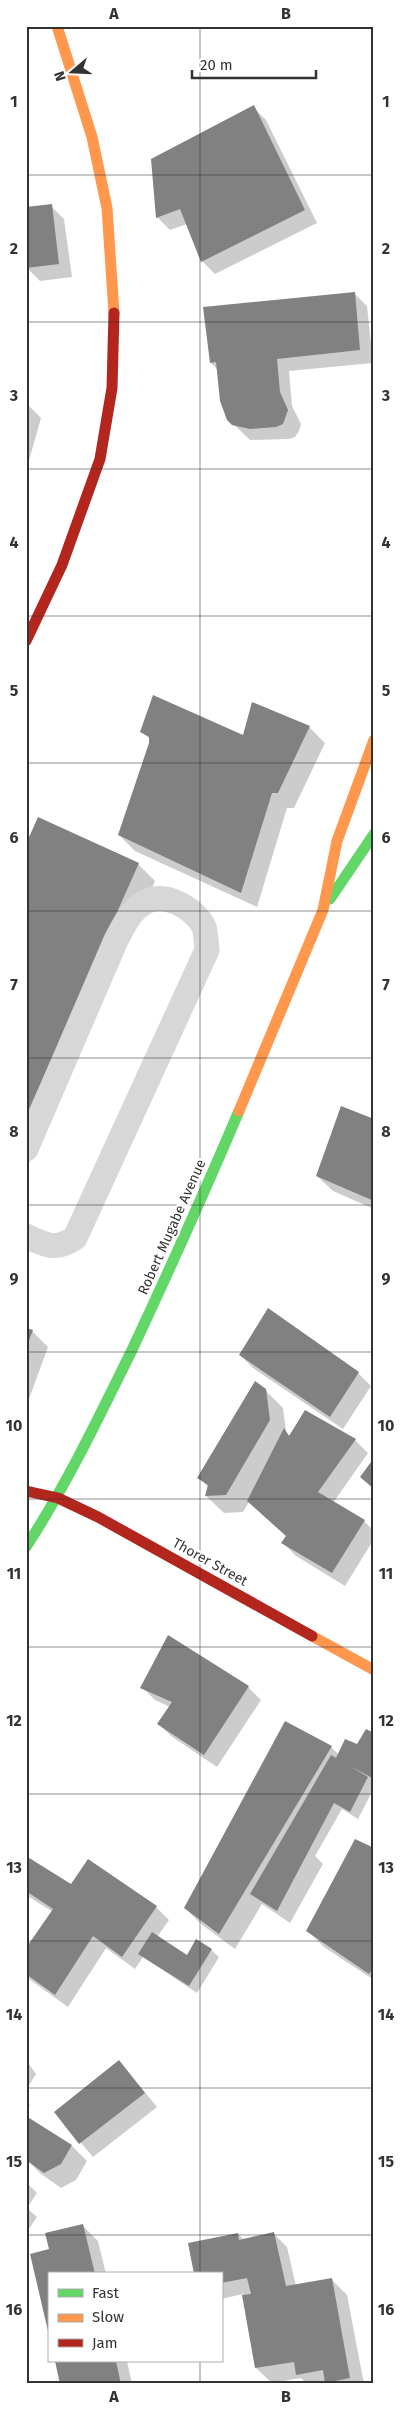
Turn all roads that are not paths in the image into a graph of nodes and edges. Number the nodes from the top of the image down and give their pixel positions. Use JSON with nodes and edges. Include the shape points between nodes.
{"nodes":[{"id":1,"x":57,"y":26,"type":"edge"},
{"id":2,"x":26,"y":641,"type":"edge"},
{"id":3,"x":374,"y":740,"type":"edge"},
{"id":4,"x":374,"y":834,"type":"edge"},
{"id":5,"x":323,"y":910,"type":"junction"},
{"id":6,"x":26,"y":1149,"type":"edge"},
{"id":7,"x":26,"y":1236,"type":"edge"},
{"id":8,"x":26,"y":1490,"type":"edge"},
{"id":9,"x":58,"y":1498,"type":"junction"},
{"id":10,"x":26,"y":1547,"type":"edge"},
{"id":11,"x":374,"y":1670,"type":"edge"}],
"edges":[{"from":1,"to":2,"type":"street","via":[[92,137],[107,208],[114,307],[112,388],[100,459],[62,566]]},
{"from":3,"to":5,"type":"street","name":"Robert Mugabe Avenue","via":[[337,841]]},
{"from":4,"to":5,"type":"street","name":"Robert Mugabe Avenue"},
{"from":5,"to":9,"type":"street","name":"Robert Mugabe Avenue","via":[[190,1228]]},
{"from":6,"to":7,"type":"lane","via":[[116,940],[130,916],[145,902],[158,899],[173,900],[192,912],[204,927],[207,950],[75,1238],[63,1246],[46,1245]]},
{"from":8,"to":9,"type":"street","name":"Thorer Street"},
{"from":9,"to":10,"type":"street","name":"Robert Mugabe Avenue"},
{"from":9,"to":11,"type":"street","name":"Thorer Street","via":[[98,1516]]}]}
